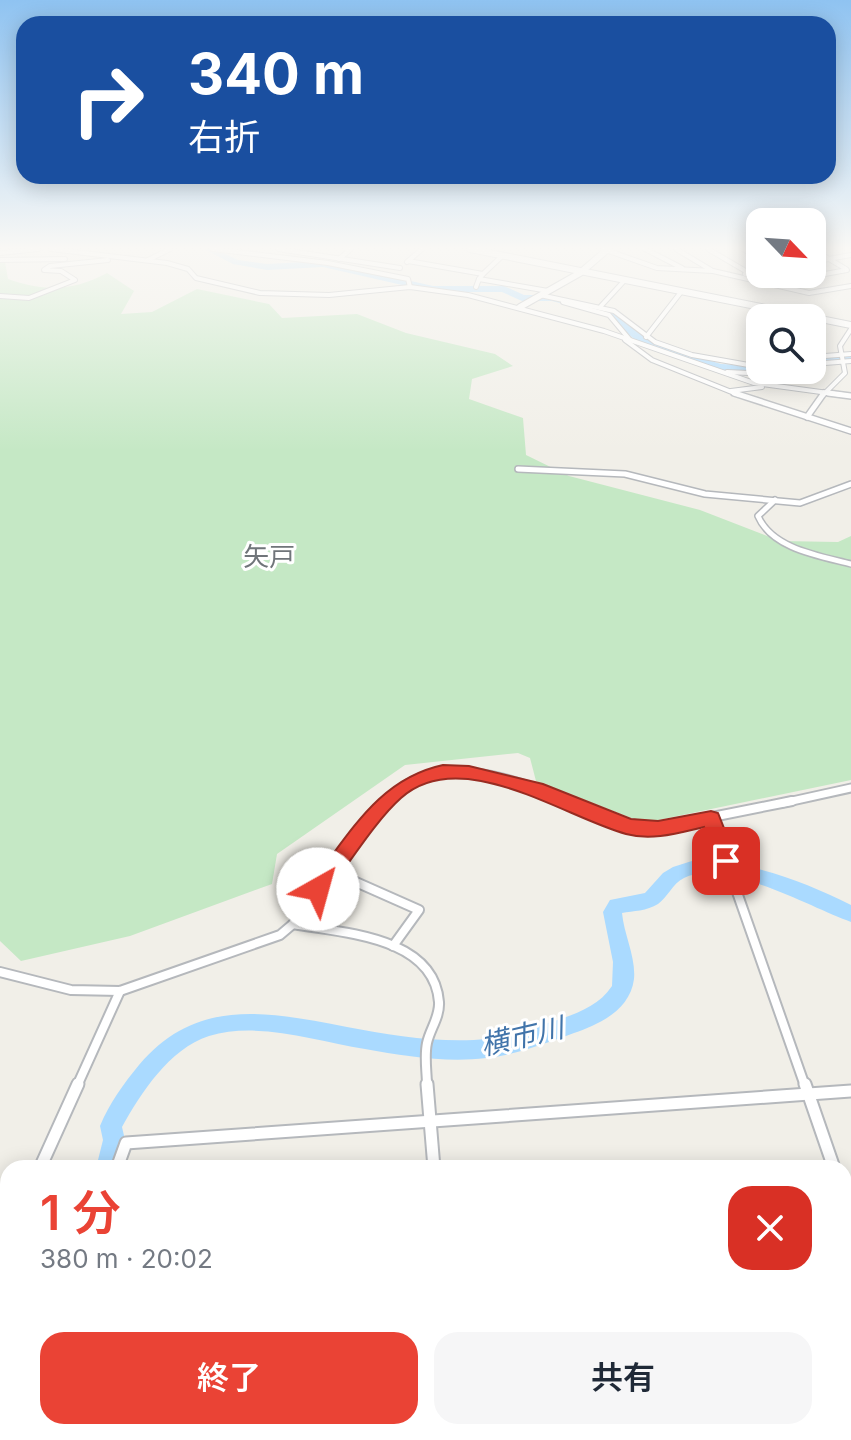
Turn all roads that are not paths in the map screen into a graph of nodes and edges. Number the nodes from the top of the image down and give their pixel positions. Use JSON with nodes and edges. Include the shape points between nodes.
{"nodes":[{"id":1,"x":551,"y":316,"type":"edge"},
{"id":2,"x":610,"y":316,"type":"edge"},
{"id":3,"x":624,"y":316,"type":"edge"},
{"id":4,"x":663,"y":316,"type":"edge"},
{"id":5,"x":799,"y":316,"type":"edge"},
{"id":6,"x":851,"y":327,"type":"edge"},
{"id":7,"x":647,"y":337,"type":"junction"},
{"id":8,"x":627,"y":339,"type":"junction"},
{"id":9,"x":638,"y":342,"type":"junction"},
{"id":10,"x":851,"y":354,"type":"edge"},
{"id":11,"x":826,"y":357,"type":"edge"},
{"id":12,"x":842,"y":358,"type":"junction"},
{"id":13,"x":826,"y":361,"type":"edge"},
{"id":14,"x":851,"y":361,"type":"edge"},
{"id":15,"x":725,"y":363,"type":"junction"},
{"id":16,"x":746,"y":365,"type":"edge"},
{"id":17,"x":724,"y":372,"type":"junction"},
{"id":18,"x":746,"y":373,"type":"edge"},
{"id":19,"x":705,"y":380,"type":"junction"},
{"id":20,"x":765,"y":386,"type":"junction"},
{"id":21,"x":729,"y":391,"type":"junction"},
{"id":22,"x":825,"y":392,"type":"junction"},
{"id":23,"x":851,"y":396,"type":"edge"},
{"id":24,"x":807,"y":417,"type":"junction"},
{"id":25,"x":851,"y":431,"type":"edge"},
{"id":26,"x":518,"y":469,"type":"dead end"},
{"id":27,"x":851,"y":484,"type":"edge"},
{"id":28,"x":775,"y":500,"type":"junction"},
{"id":29,"x":851,"y":564,"type":"edge"},
{"id":30,"x":851,"y":788,"type":"edge"},
{"id":31,"x":711,"y":818,"type":"junction"},
{"id":32,"x":331,"y":871,"type":"junction"},
{"id":33,"x":293,"y":924,"type":"junction"},
{"id":34,"x":393,"y":946,"type":"junction"},
{"id":35,"x":0,"y":972,"type":"edge"},
{"id":36,"x":120,"y":991,"type":"junction"},
{"id":37,"x":851,"y":1091,"type":"edge"},
{"id":38,"x":808,"y":1094,"type":"junction"},
{"id":39,"x":430,"y":1120,"type":"junction"},
{"id":40,"x":44,"y":1160,"type":"edge"},
{"id":41,"x":120,"y":1160,"type":"edge"},
{"id":42,"x":433,"y":1160,"type":"edge"},
{"id":43,"x":831,"y":1160,"type":"edge"}],
"edges":[{"from":1,"to":8,"type":"street"},
{"from":2,"to":8,"type":"street"},
{"from":3,"to":7,"type":"street"},
{"from":4,"to":7,"type":"street"},
{"from":5,"to":6,"type":"street"},
{"from":6,"to":12,"type":"street","via":[[840,346]]},
{"from":7,"to":9,"type":"street"},
{"from":7,"to":15,"type":"street"},
{"from":8,"to":9,"type":"street"},
{"from":8,"to":19,"type":"street","via":[[652,360]]},
{"from":9,"to":17,"type":"street"},
{"from":10,"to":12,"type":"street"},
{"from":11,"to":12,"type":"street"},
{"from":12,"to":13,"type":"street"},
{"from":12,"to":14,"type":"street"},
{"from":12,"to":22,"type":"street","via":[[845,373]]},
{"from":15,"to":16,"type":"street"},
{"from":15,"to":17,"type":"street"},
{"from":17,"to":18,"type":"street"},
{"from":17,"to":19,"type":"street"},
{"from":17,"to":20,"type":"street"},
{"from":19,"to":21,"type":"street"},
{"from":20,"to":21,"type":"street"},
{"from":20,"to":22,"type":"street"},
{"from":21,"to":24,"type":"street"},
{"from":22,"to":23,"type":"street"},
{"from":22,"to":24,"type":"street"},
{"from":24,"to":25,"type":"street"},
{"from":26,"to":28,"type":"street","via":[[625,474],[705,494]]},
{"from":27,"to":28,"type":"street","via":[[810,502]]},
{"from":28,"to":29,"type":"street","via":[[758,516],[767,531],[796,548]]},
{"from":30,"to":31,"type":"street"},
{"from":31,"to":32,"type":"street","via":[[658,829],[629,827],[543,791],[443,772],[394,793]]},
{"from":31,"to":38,"type":"street"},
{"from":32,"to":33,"type":"street"},
{"from":32,"to":34,"type":"street","via":[[419,910]]},
{"from":33,"to":34,"type":"street"},
{"from":33,"to":36,"type":"street","via":[[272,938]]},
{"from":34,"to":39,"type":"street","via":[[419,960],[433,976],[440,1009],[426,1053]]},
{"from":35,"to":36,"type":"street","via":[[71,990]]},
{"from":36,"to":40,"type":"street"},
{"from":37,"to":38,"type":"street"},
{"from":38,"to":39,"type":"street"},
{"from":38,"to":43,"type":"street"},
{"from":39,"to":41,"type":"street","via":[[126,1143]]},
{"from":39,"to":42,"type":"street"}]}
